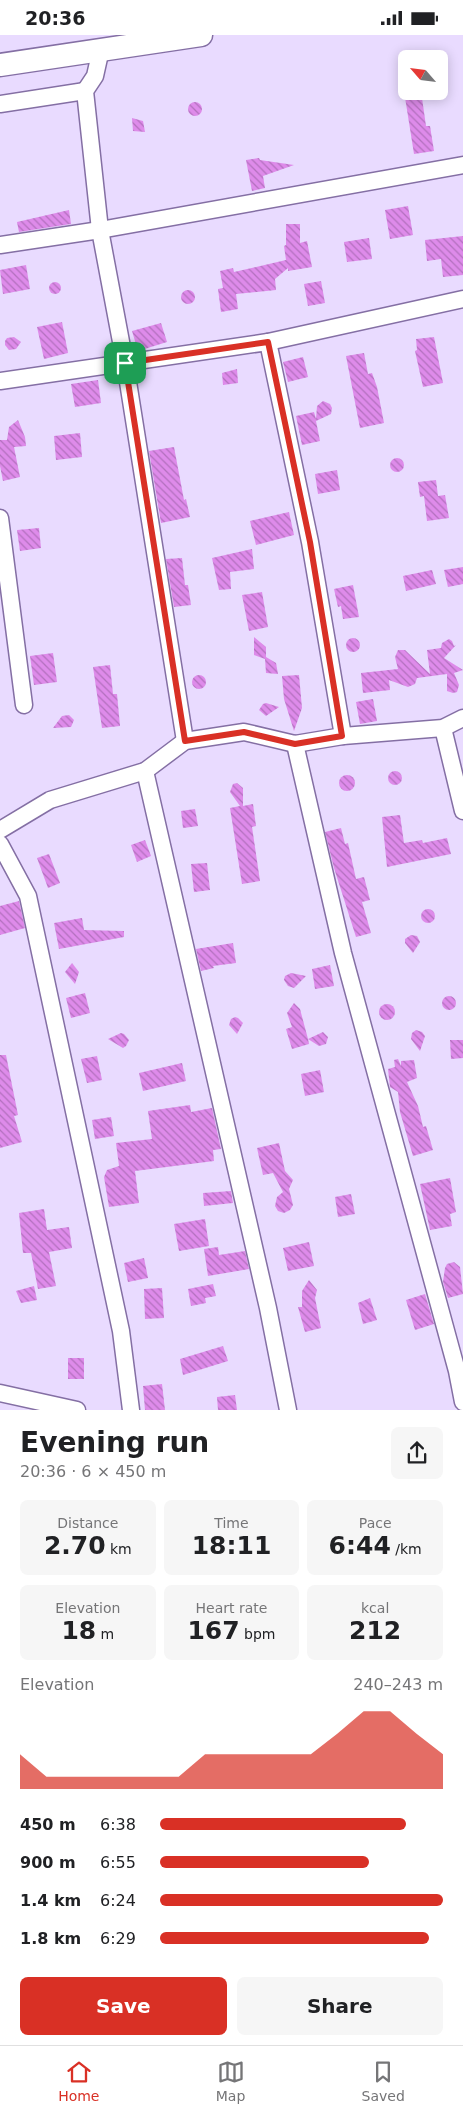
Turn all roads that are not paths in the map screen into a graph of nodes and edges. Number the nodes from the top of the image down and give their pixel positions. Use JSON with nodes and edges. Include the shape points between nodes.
{"nodes":[{"id":1,"x":201,"y":35,"type":"edge"},
{"id":2,"x":101,"y":49,"type":"junction"},
{"id":3,"x":0,"y":65,"type":"edge"},
{"id":4,"x":85,"y":91,"type":"junction"},
{"id":5,"x":0,"y":104,"type":"edge"},
{"id":6,"x":463,"y":165,"type":"edge"},
{"id":7,"x":100,"y":229,"type":"junction"},
{"id":8,"x":0,"y":245,"type":"edge"},
{"id":9,"x":463,"y":299,"type":"edge"},
{"id":10,"x":268,"y":342,"type":"junction"},
{"id":11,"x":125,"y":363,"type":"junction"},
{"id":12,"x":0,"y":381,"type":"edge"},
{"id":13,"x":0,"y":518,"type":"edge"},
{"id":14,"x":24,"y":705,"type":"dead end"},
{"id":15,"x":463,"y":718,"type":"edge"},
{"id":16,"x":443,"y":728,"type":"junction"},
{"id":17,"x":342,"y":736,"type":"junction"},
{"id":18,"x":185,"y":741,"type":"junction"},
{"id":19,"x":295,"y":744,"type":"junction"},
{"id":20,"x":145,"y":771,"type":"junction"},
{"id":21,"x":463,"y":811,"type":"edge"},
{"id":22,"x":0,"y":829,"type":"edge"},
{"id":23,"x":0,"y":844,"type":"edge"},
{"id":24,"x":0,"y":1393,"type":"edge"},
{"id":25,"x":463,"y":1402,"type":"edge"},
{"id":26,"x":77,"y":1410,"type":"edge"},
{"id":27,"x":131,"y":1410,"type":"edge"},
{"id":28,"x":288,"y":1410,"type":"edge"}],
"edges":[{"from":1,"to":2,"type":"main road"},
{"from":2,"to":3,"type":"main road"},
{"from":2,"to":4,"type":"street","via":[[95,76]]},
{"from":4,"to":5,"type":"street"},
{"from":4,"to":7,"type":"street"},
{"from":6,"to":7,"type":"street"},
{"from":7,"to":8,"type":"street"},
{"from":7,"to":11,"type":"street"},
{"from":9,"to":10,"type":"street"},
{"from":10,"to":11,"type":"street"},
{"from":10,"to":17,"type":"street","via":[[310,542]]},
{"from":11,"to":12,"type":"street"},
{"from":11,"to":18,"type":"street"},
{"from":13,"to":14,"type":"street"},
{"from":15,"to":16,"type":"street"},
{"from":16,"to":17,"type":"street"},
{"from":16,"to":21,"type":"street"},
{"from":17,"to":19,"type":"street"},
{"from":18,"to":19,"type":"street","via":[[244,732]]},
{"from":18,"to":20,"type":"street"},
{"from":19,"to":25,"type":"street","via":[[344,953]]},
{"from":20,"to":22,"type":"street","via":[[50,799]]},
{"from":20,"to":28,"type":"street","via":[[266,1298]]},
{"from":23,"to":27,"type":"street","via":[[28,896],[121,1331]]},
{"from":24,"to":26,"type":"street"}]}
